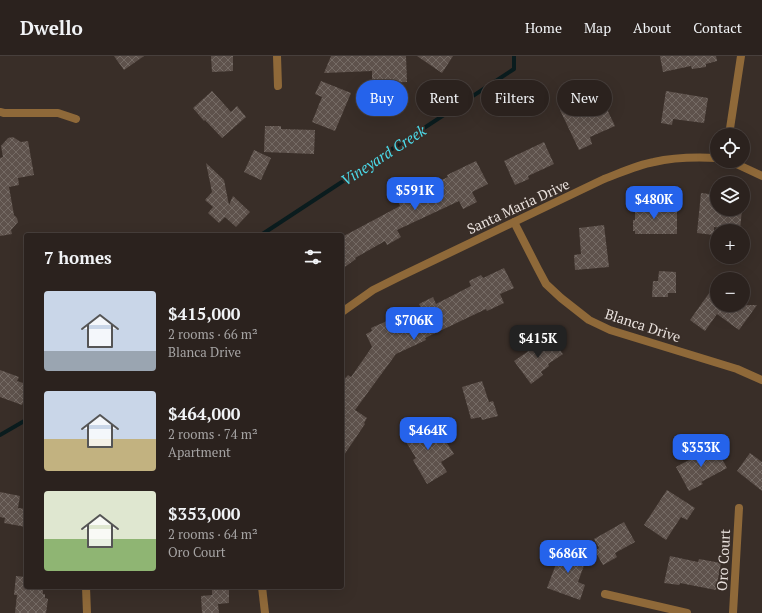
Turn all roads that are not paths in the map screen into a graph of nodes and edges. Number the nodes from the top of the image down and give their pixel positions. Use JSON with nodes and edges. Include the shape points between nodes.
{"nodes":[{"id":1,"x":277,"y":56,"type":"edge"},
{"id":2,"x":741,"y":56,"type":"edge"},
{"id":3,"x":278,"y":86,"type":"dead end"},
{"id":4,"x":0,"y":112,"type":"edge"},
{"id":5,"x":76,"y":119,"type":"dead end"},
{"id":6,"x":730,"y":128,"type":"edge"},
{"id":7,"x":710,"y":158,"type":"edge"},
{"id":8,"x":745,"y":168,"type":"edge"},
{"id":9,"x":762,"y":176,"type":"edge"},
{"id":10,"x":514,"y":222,"type":"junction"},
{"id":11,"x":344,"y":311,"type":"edge"},
{"id":12,"x":762,"y":380,"type":"edge"},
{"id":13,"x":739,"y":508,"type":"dead end"},
{"id":14,"x":86,"y":589,"type":"edge"},
{"id":15,"x":262,"y":589,"type":"edge"},
{"id":16,"x":605,"y":594,"type":"dead end"},
{"id":17,"x":87,"y":613,"type":"edge"},
{"id":18,"x":265,"y":613,"type":"edge"},
{"id":19,"x":687,"y":613,"type":"edge"},
{"id":20,"x":733,"y":613,"type":"edge"}],
"edges":[{"from":1,"to":3,"type":"street"},
{"from":2,"to":6,"type":"street"},
{"from":4,"to":5,"type":"street","via":[[58,113]]},
{"from":7,"to":10,"type":"street","name":"Santa Maria Drive","via":[[674,158],[634,168],[604,179]]},
{"from":8,"to":9,"type":"street"},
{"from":10,"to":11,"type":"street","name":"Santa Maria Drive","via":[[373,290]]},
{"from":10,"to":12,"type":"street","name":"Blanca Drive","via":[[546,284],[589,320],[610,330],[737,368]]},
{"from":13,"to":20,"type":"street","name":"Oro Court"},
{"from":14,"to":17,"type":"street"},
{"from":15,"to":18,"type":"street"},
{"from":16,"to":19,"type":"street"}]}
